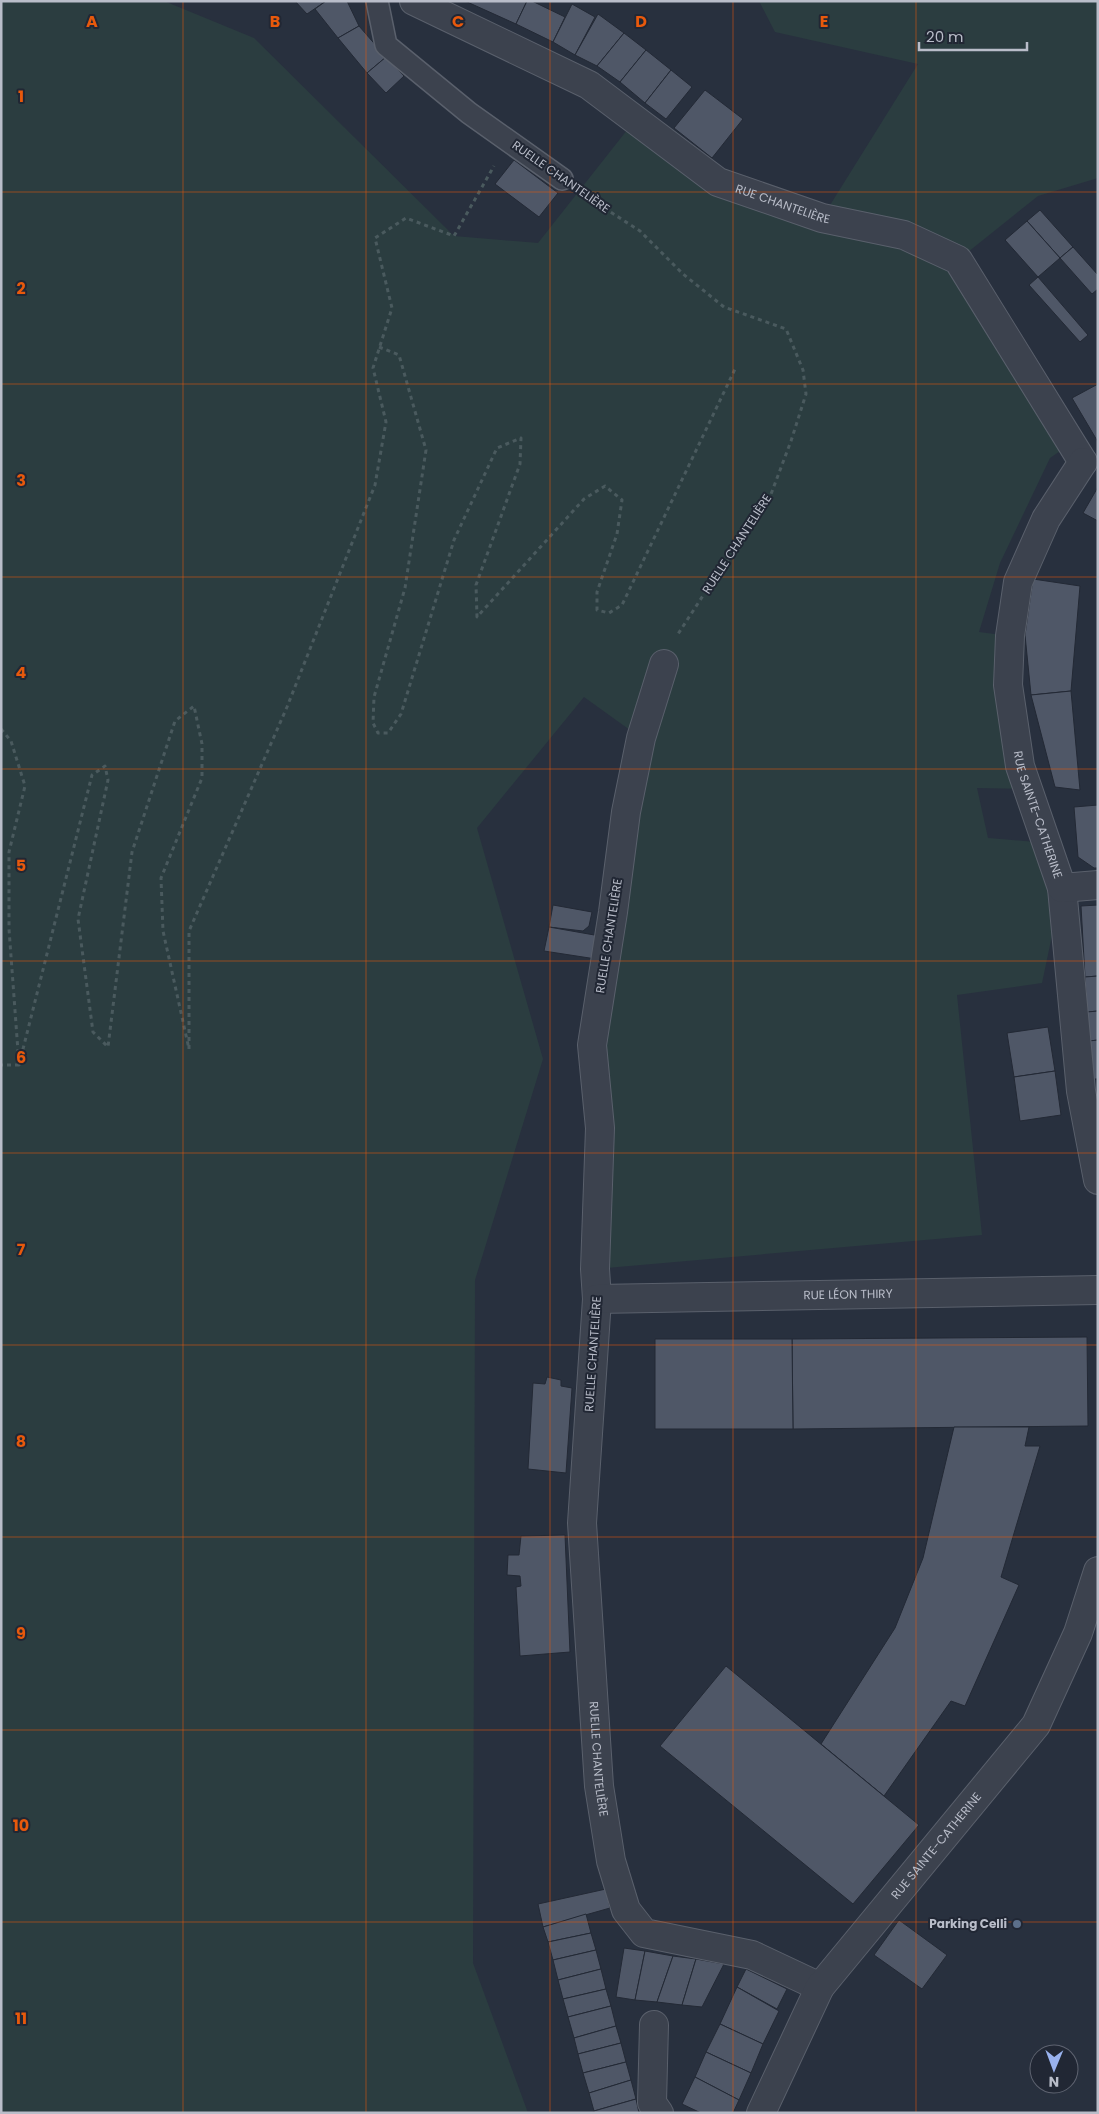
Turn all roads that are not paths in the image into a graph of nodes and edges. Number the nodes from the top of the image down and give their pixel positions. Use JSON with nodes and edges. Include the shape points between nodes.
{"nodes":[{"id":1,"x":377,"y":1,"type":"edge"},
{"id":2,"x":414,"y":1,"type":"edge"},
{"id":3,"x":562,"y":178,"type":"road end"},
{"id":4,"x":1090,"y":464,"type":"edge"},
{"id":5,"x":664,"y":664,"type":"road end"},
{"id":6,"x":1098,"y":885,"type":"edge"},
{"id":7,"x":1062,"y":888,"type":"junction"},
{"id":8,"x":1098,"y":1180,"type":"edge"},
{"id":9,"x":1098,"y":1290,"type":"edge"},
{"id":10,"x":598,"y":1299,"type":"junction"},
{"id":11,"x":1098,"y":1571,"type":"edge"},
{"id":12,"x":820,"y":1987,"type":"junction"},
{"id":13,"x":654,"y":2025,"type":"dead end"},
{"id":14,"x":659,"y":2113,"type":"edge"},
{"id":15,"x":762,"y":2113,"type":"edge"}],
"edges":[{"from":1,"to":3,"type":"lane","name":"RUELLE CHANTELIÈRE","via":[[386,45],[469,113]]},
{"from":2,"to":4,"type":"street","name":"RUE CHANTELIÈRE","via":[[589,85],[718,182],[822,218],[904,236],[958,260]]},
{"from":4,"to":7,"type":"street","name":"RUE SAINTE-CATHERINE","via":[[1046,519],[1018,582],[1010,636],[1008,685],[1020,766]]},
{"from":5,"to":10,"type":"street","name":"RUELLE CHANTELIÈRE","via":[[641,738],[626,812],[592,1045],[600,1128],[595,1269]]},
{"from":6,"to":7,"type":"street"},
{"from":7,"to":8,"type":"street","name":"RUE SAINTE-CATHERINE","via":[[1081,1091]]},
{"from":9,"to":10,"type":"street","name":"RUE LÉON THIRY"},
{"from":10,"to":12,"type":"street","name":"RUELLE CHANTELIÈRE","via":[[582,1523],[598,1786],[611,1861],[626,1910],[644,1933],[752,1955]]},
{"from":11,"to":12,"type":"street","name":"RUE SAINTE-CATHERINE","via":[[1078,1633],[1036,1725]]},
{"from":12,"to":15,"type":"street","name":"RUE SAINTE-CATHERINE"},
{"from":13,"to":14,"type":"street","via":[[652,2103]]}]}
